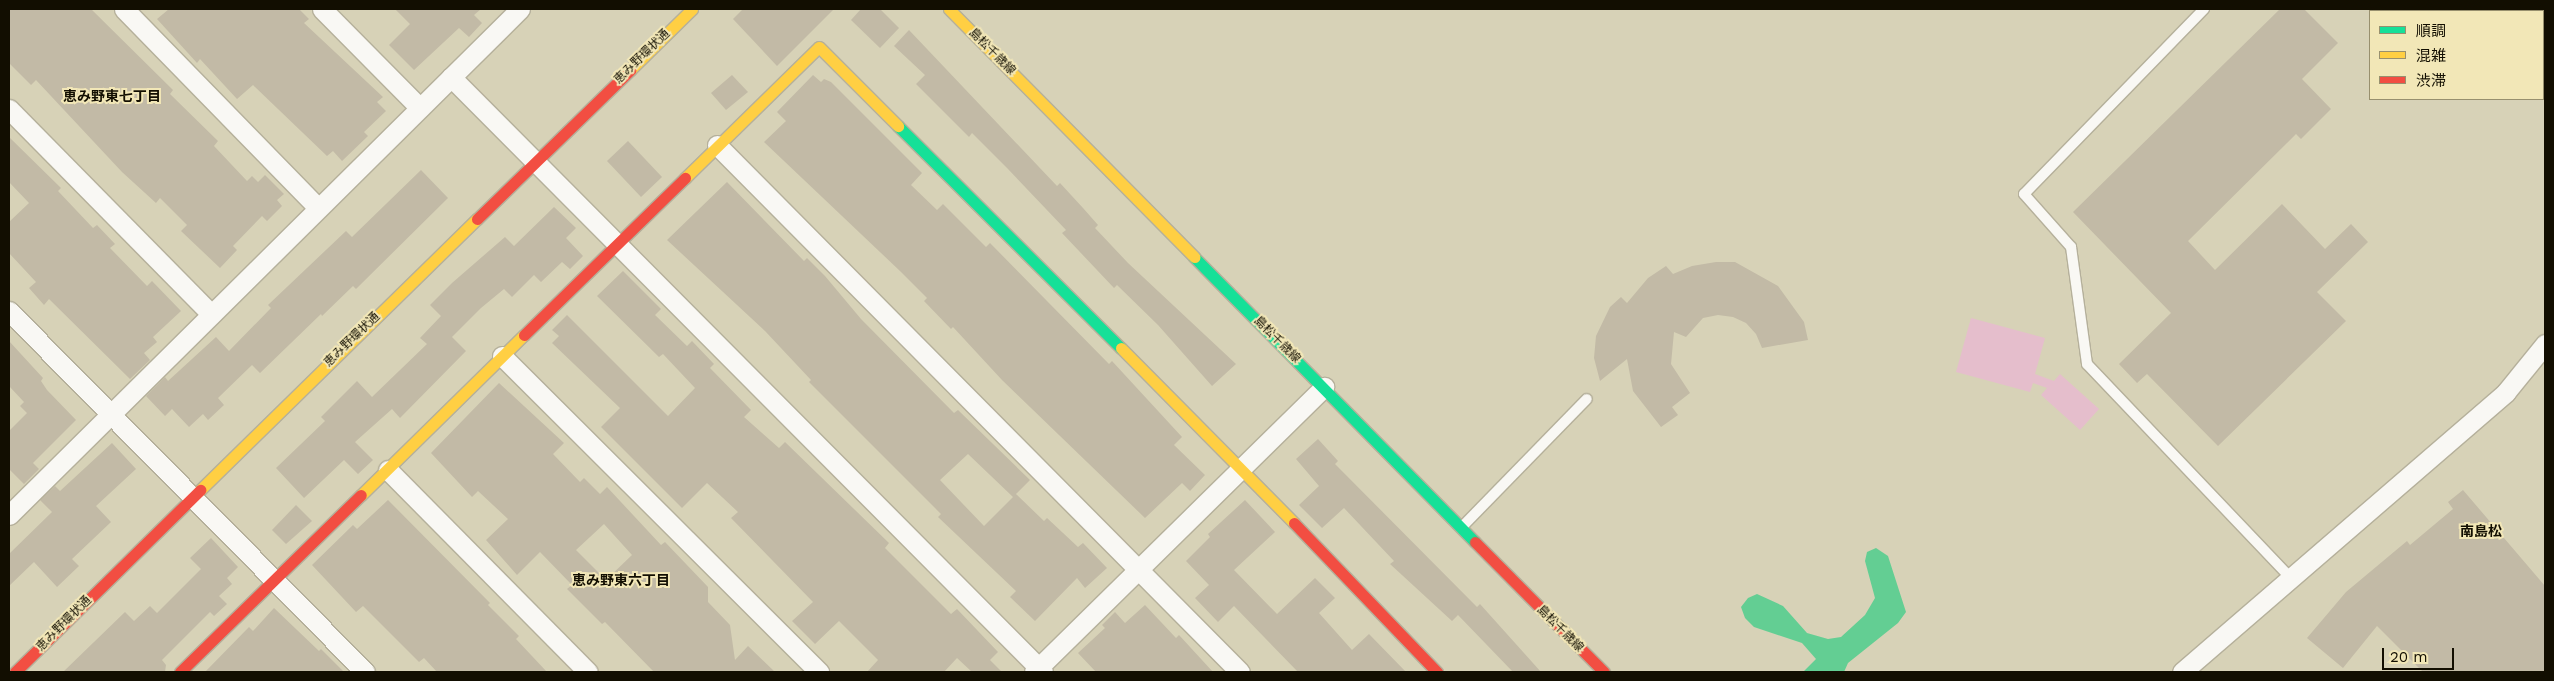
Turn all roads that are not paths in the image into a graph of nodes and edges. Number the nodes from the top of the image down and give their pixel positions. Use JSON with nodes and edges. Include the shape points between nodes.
{"nodes":[{"id":1,"x":124,"y":9,"type":"edge"},
{"id":2,"x":322,"y":9,"type":"edge"},
{"id":3,"x":520,"y":9,"type":"edge"},
{"id":4,"x":692,"y":9,"type":"edge"},
{"id":5,"x":949,"y":9,"type":"edge"},
{"id":6,"x":2204,"y":9,"type":"edge"},
{"id":7,"x":451,"y":76,"type":"junction"},
{"id":8,"x":420,"y":108,"type":"junction"},
{"id":9,"x":9,"y":109,"type":"edge"},
{"id":10,"x":716,"y":144,"type":"junction"},
{"id":11,"x":535,"y":160,"type":"junction"},
{"id":12,"x":318,"y":208,"type":"junction"},
{"id":13,"x":616,"y":243,"type":"junction"},
{"id":14,"x":9,"y":311,"type":"edge"},
{"id":15,"x":211,"y":314,"type":"junction"},
{"id":16,"x":2545,"y":344,"type":"edge"},
{"id":17,"x":502,"y":356,"type":"junction"},
{"id":18,"x":1324,"y":387,"type":"junction"},
{"id":19,"x":1587,"y":399,"type":"dead end"},
{"id":20,"x":109,"y":414,"type":"junction"},
{"id":21,"x":1241,"y":468,"type":"junction"},
{"id":22,"x":388,"y":470,"type":"junction"},
{"id":23,"x":192,"y":497,"type":"junction"},
{"id":24,"x":9,"y":515,"type":"edge"},
{"id":25,"x":1460,"y":528,"type":"junction"},
{"id":26,"x":1139,"y":568,"type":"junction"},
{"id":27,"x":2291,"y":578,"type":"junction"},
{"id":28,"x":274,"y":579,"type":"junction"},
{"id":29,"x":1039,"y":671,"type":"edge"},
{"id":30,"x":15,"y":672,"type":"edge"},
{"id":31,"x":180,"y":672,"type":"edge"},
{"id":32,"x":366,"y":672,"type":"edge"},
{"id":33,"x":588,"y":672,"type":"edge"},
{"id":34,"x":819,"y":672,"type":"edge"},
{"id":35,"x":1240,"y":672,"type":"edge"},
{"id":36,"x":1436,"y":672,"type":"edge"},
{"id":37,"x":1604,"y":672,"type":"edge"},
{"id":38,"x":2182,"y":672,"type":"edge"}],
"edges":[{"from":1,"to":12,"type":"street"},
{"from":2,"to":8,"type":"street"},
{"from":3,"to":7,"type":"street"},
{"from":4,"to":11,"type":"street","name":"恵み野環状通"},
{"from":5,"to":18,"type":"street","name":"島松千歳線"},
{"from":6,"to":27,"type":"lane","via":[[2024,194],[2071,246],[2087,364]]},
{"from":7,"to":8,"type":"street"},
{"from":7,"to":11,"type":"street"},
{"from":8,"to":12,"type":"street"},
{"from":9,"to":15,"type":"street"},
{"from":10,"to":13,"type":"street"},
{"from":10,"to":21,"type":"street","via":[[819,47]]},
{"from":10,"to":26,"type":"street"},
{"from":11,"to":13,"type":"street"},
{"from":11,"to":23,"type":"street","name":"恵み野環状通"},
{"from":12,"to":15,"type":"street"},
{"from":13,"to":17,"type":"street"},
{"from":13,"to":29,"type":"street"},
{"from":14,"to":20,"type":"street"},
{"from":15,"to":20,"type":"street"},
{"from":16,"to":27,"type":"street","via":[[2506,392]]},
{"from":17,"to":22,"type":"street"},
{"from":17,"to":34,"type":"street"},
{"from":18,"to":21,"type":"street"},
{"from":18,"to":25,"type":"street","name":"島松千歳線"},
{"from":19,"to":25,"type":"lane"},
{"from":20,"to":23,"type":"street"},
{"from":20,"to":24,"type":"street"},
{"from":21,"to":26,"type":"street"},
{"from":21,"to":36,"type":"street"},
{"from":22,"to":28,"type":"street"},
{"from":22,"to":33,"type":"street"},
{"from":23,"to":28,"type":"street"},
{"from":23,"to":30,"type":"street","name":"恵み野環状通"},
{"from":25,"to":37,"type":"street","name":"島松千歳線"},
{"from":26,"to":29,"type":"street"},
{"from":26,"to":35,"type":"street"},
{"from":27,"to":38,"type":"street"},
{"from":28,"to":31,"type":"street"},
{"from":28,"to":32,"type":"street"}]}
